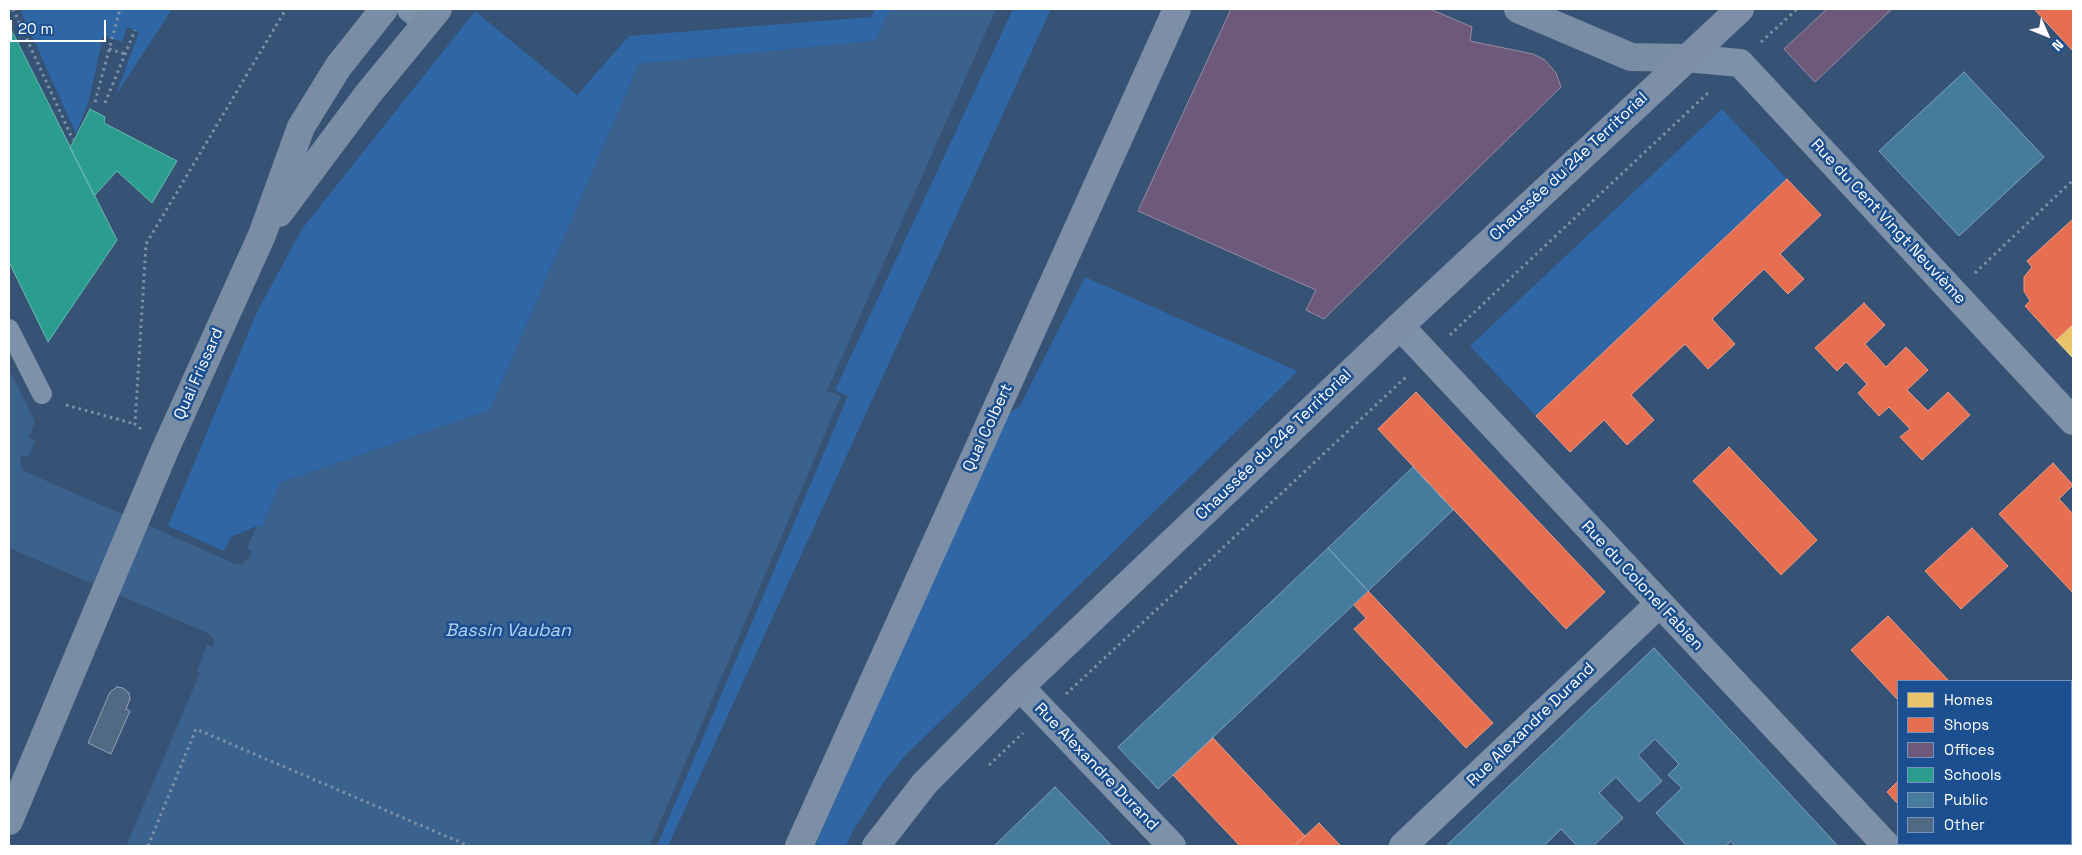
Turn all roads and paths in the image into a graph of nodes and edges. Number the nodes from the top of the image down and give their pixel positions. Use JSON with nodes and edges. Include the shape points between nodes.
{"nodes":[{"id":1,"x":13,"y":9,"type":"edge"},
{"id":2,"x":120,"y":9,"type":"edge"},
{"id":3,"x":286,"y":9,"type":"edge"},
{"id":4,"x":384,"y":9,"type":"edge"},
{"id":5,"x":1177,"y":9,"type":"edge"},
{"id":6,"x":1518,"y":9,"type":"edge"},
{"id":7,"x":1740,"y":9,"type":"edge"},
{"id":8,"x":1797,"y":9,"type":"edge"},
{"id":9,"x":425,"y":13,"type":"edge"},
{"id":10,"x":1718,"y":18,"type":"edge"},
{"id":11,"x":135,"y":30,"type":"dead end"},
{"id":12,"x":109,"y":49,"type":"junction"},
{"id":13,"x":125,"y":54,"type":"junction"},
{"id":14,"x":1686,"y":58,"type":"junction"},
{"id":15,"x":1740,"y":63,"type":"junction"},
{"id":16,"x":95,"y":102,"type":"dead end"},
{"id":17,"x":105,"y":103,"type":"dead end"},
{"id":18,"x":73,"y":140,"type":"dead end"},
{"id":19,"x":2073,"y":180,"type":"edge"},
{"id":20,"x":262,"y":235,"type":"junction"},
{"id":21,"x":1955,"y":292,"type":"junction"},
{"id":22,"x":1400,"y":326,"type":"junction"},
{"id":23,"x":9,"y":329,"type":"edge"},
{"id":24,"x":1428,"y":356,"type":"junction"},
{"id":25,"x":42,"y":394,"type":"joint"},
{"id":26,"x":2073,"y":420,"type":"edge"},
{"id":27,"x":135,"y":424,"type":"junction"},
{"id":28,"x":164,"y":452,"type":"junction"},
{"id":29,"x":1659,"y":604,"type":"junction"},
{"id":30,"x":1020,"y":687,"type":"junction"},
{"id":31,"x":1046,"y":713,"type":"junction"},
{"id":32,"x":988,"y":766,"type":"dead end"},
{"id":33,"x":9,"y":820,"type":"edge"},
{"id":34,"x":148,"y":846,"type":"edge"},
{"id":35,"x":469,"y":846,"type":"edge"},
{"id":36,"x":799,"y":846,"type":"edge"},
{"id":37,"x":876,"y":846,"type":"edge"},
{"id":38,"x":1172,"y":846,"type":"edge"},
{"id":39,"x":1403,"y":846,"type":"edge"},
{"id":40,"x":1887,"y":846,"type":"edge"}],
"edges":[{"from":1,"to":18,"type":"path"},
{"from":2,"to":12,"type":"path"},
{"from":3,"to":27,"type":"path","via":[[146,244]]},
{"from":4,"to":20,"type":"street","name":"Quai Frissard","via":[[338,67],[301,127]]},
{"from":5,"to":36,"type":"main road","name":"Quai Colbert"},
{"from":6,"to":14,"type":"street","via":[[1631,57]]},
{"from":7,"to":10,"type":"main road","name":"Chaussée du 24e Territorial"},
{"from":8,"to":15,"type":"path"},
{"from":9,"to":20,"type":"street","name":"Quai Frissard"},
{"from":10,"to":14,"type":"main road","name":"Chaussée du 24e Territorial"},
{"from":11,"to":13,"type":"path"},
{"from":12,"to":13,"type":"path"},
{"from":12,"to":16,"type":"path"},
{"from":13,"to":17,"type":"path"},
{"from":14,"to":15,"type":"street"},
{"from":14,"to":22,"type":"main road","name":"Chaussée du 24e Territorial"},
{"from":15,"to":21,"type":"street","name":"Rue du Cent Vingt Neuvième"},
{"from":15,"to":24,"type":"path"},
{"from":19,"to":21,"type":"path"},
{"from":20,"to":28,"type":"street","name":"Quai Frissard"},
{"from":21,"to":26,"type":"street","name":"Rue du Cent Vingt Neuvième"},
{"from":22,"to":24,"type":"street","name":"Rue du Colonel Fabien"},
{"from":22,"to":30,"type":"main road","name":"Chaussée du 24e Territorial"},
{"from":23,"to":25,"type":"lane"},
{"from":24,"to":29,"type":"street","name":"Rue du Colonel Fabien"},
{"from":24,"to":31,"type":"path"},
{"from":25,"to":27,"type":"path","via":[[74,409]]},
{"from":27,"to":28,"type":"path"},
{"from":28,"to":33,"type":"street","name":"Quai Frissard"},
{"from":29,"to":39,"type":"street","name":"Rue Alexandre Durand"},
{"from":29,"to":40,"type":"street","name":"Rue du Colonel Fabien"},
{"from":30,"to":31,"type":"street","name":"Rue Alexandre Durand"},
{"from":30,"to":37,"type":"main road","name":"Chaussée du 24e Territorial","via":[[925,783]]},
{"from":31,"to":32,"type":"path"},
{"from":31,"to":38,"type":"street","name":"Rue Alexandre Durand"},
{"from":34,"to":35,"type":"path","via":[[196,729]]}]}
